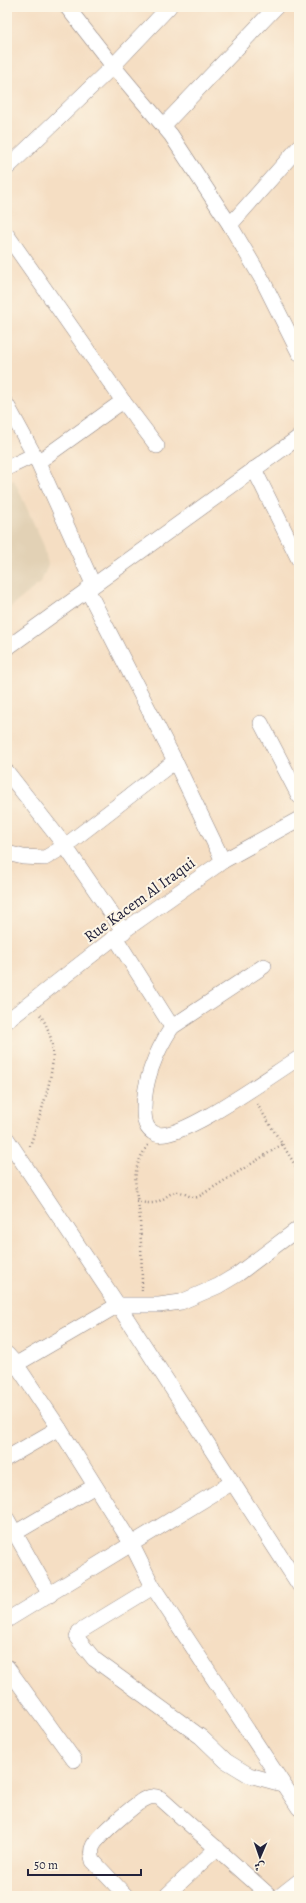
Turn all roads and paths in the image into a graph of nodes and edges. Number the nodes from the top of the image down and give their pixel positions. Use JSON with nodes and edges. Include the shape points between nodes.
{"nodes":[{"id":1,"x":67,"y":7,"type":"edge"},
{"id":2,"x":169,"y":7,"type":"edge"},
{"id":3,"x":276,"y":7,"type":"edge"},
{"id":4,"x":113,"y":66,"type":"junction"},
{"id":5,"x":164,"y":125,"type":"junction"},
{"id":6,"x":299,"y":147,"type":"edge"},
{"id":7,"x":7,"y":168,"type":"edge"},
{"id":8,"x":230,"y":225,"type":"junction"},
{"id":9,"x":7,"y":235,"type":"edge"},
{"id":10,"x":299,"y":353,"type":"edge"},
{"id":11,"x":123,"y":401,"type":"junction"},
{"id":12,"x":7,"y":405,"type":"edge"},
{"id":13,"x":299,"y":437,"type":"edge"},
{"id":14,"x":156,"y":446,"type":"dead end"},
{"id":15,"x":36,"y":459,"type":"junction"},
{"id":16,"x":7,"y":468,"type":"edge"},
{"id":17,"x":254,"y":469,"type":"junction"},
{"id":18,"x":299,"y":560,"type":"edge"},
{"id":19,"x":90,"y":587,"type":"junction"},
{"id":20,"x":7,"y":648,"type":"edge"},
{"id":21,"x":261,"y":723,"type":"dead end"},
{"id":22,"x":175,"y":762,"type":"junction"},
{"id":23,"x":7,"y":772,"type":"edge"},
{"id":24,"x":299,"y":796,"type":"edge"},
{"id":25,"x":299,"y":819,"type":"edge"},
{"id":26,"x":65,"y":846,"type":"junction"},
{"id":27,"x":7,"y":853,"type":"edge"},
{"id":28,"x":223,"y":861,"type":"junction"},
{"id":29,"x":120,"y":934,"type":"junction"},
{"id":30,"x":264,"y":966,"type":"dead end"},
{"id":31,"x":31,"y":1002,"type":"junction"},
{"id":32,"x":7,"y":1021,"type":"edge"},
{"id":33,"x":172,"y":1027,"type":"junction"},
{"id":34,"x":299,"y":1058,"type":"edge"},
{"id":35,"x":248,"y":1090,"type":"junction"},
{"id":36,"x":156,"y":1134,"type":"junction"},
{"id":37,"x":7,"y":1139,"type":"edge"},
{"id":38,"x":283,"y":1144,"type":"junction"},
{"id":39,"x":24,"y":1164,"type":"junction"},
{"id":40,"x":299,"y":1171,"type":"edge"},
{"id":41,"x":136,"y":1201,"type":"junction"},
{"id":42,"x":299,"y":1228,"type":"edge"},
{"id":43,"x":142,"y":1304,"type":"junction"},
{"id":44,"x":118,"y":1305,"type":"junction"},
{"id":45,"x":10,"y":1363,"type":"edge"},
{"id":46,"x":59,"y":1428,"type":"junction"},
{"id":47,"x":7,"y":1458,"type":"edge"},
{"id":48,"x":233,"y":1482,"type":"junction"},
{"id":49,"x":95,"y":1486,"type":"junction"},
{"id":50,"x":7,"y":1519,"type":"edge"},
{"id":51,"x":15,"y":1533,"type":"junction"},
{"id":52,"x":131,"y":1543,"type":"junction"},
{"id":53,"x":299,"y":1584,"type":"edge"},
{"id":54,"x":153,"y":1587,"type":"junction"},
{"id":55,"x":50,"y":1595,"type":"junction"},
{"id":56,"x":7,"y":1620,"type":"edge"},
{"id":57,"x":7,"y":1667,"type":"edge"},
{"id":58,"x":74,"y":1760,"type":"dead end"},
{"id":59,"x":282,"y":1784,"type":"junction"},
{"id":60,"x":299,"y":1808,"type":"edge"},
{"id":61,"x":217,"y":1848,"type":"junction"},
{"id":62,"x":299,"y":1881,"type":"edge"},
{"id":63,"x":126,"y":1896,"type":"edge"},
{"id":64,"x":166,"y":1896,"type":"edge"},
{"id":65,"x":270,"y":1896,"type":"edge"},
{"id":66,"x":280,"y":1896,"type":"edge"}],
"edges":[{"from":1,"to":4,"type":"street"},
{"from":2,"to":4,"type":"street"},
{"from":3,"to":5,"type":"street"},
{"from":4,"to":5,"type":"street"},
{"from":4,"to":7,"type":"street"},
{"from":5,"to":8,"type":"street"},
{"from":6,"to":8,"type":"street"},
{"from":8,"to":10,"type":"street","via":[[263,281]]},
{"from":9,"to":11,"type":"street"},
{"from":11,"to":14,"type":"street"},
{"from":11,"to":15,"type":"street"},
{"from":12,"to":15,"type":"street"},
{"from":13,"to":17,"type":"street"},
{"from":15,"to":16,"type":"street"},
{"from":15,"to":19,"type":"street"},
{"from":17,"to":18,"type":"street"},
{"from":17,"to":19,"type":"street"},
{"from":19,"to":20,"type":"street"},
{"from":19,"to":22,"type":"street"},
{"from":21,"to":24,"type":"street"},
{"from":22,"to":26,"type":"street"},
{"from":22,"to":28,"type":"street"},
{"from":23,"to":26,"type":"street"},
{"from":25,"to":28,"type":"street","name":"Rue Kacem Al Iraqui"},
{"from":26,"to":27,"type":"street","via":[[45,858]]},
{"from":26,"to":29,"type":"street"},
{"from":28,"to":29,"type":"street","name":"Rue Kacem Al Iraqui"},
{"from":29,"to":31,"type":"street","name":"Rue Kacem Al Iraqui"},
{"from":29,"to":33,"type":"street"},
{"from":30,"to":33,"type":"street"},
{"from":31,"to":32,"type":"street","name":"Rue Kacem Al Iraqui"},
{"from":31,"to":39,"type":"path","via":[[48,1029],[53,1046],[48,1087]]},
{"from":33,"to":36,"type":"street","via":[[161,1043],[144,1102],[144,1120],[149,1129]]},
{"from":34,"to":35,"type":"street"},
{"from":35,"to":36,"type":"street","via":[[184,1129],[169,1134]]},
{"from":35,"to":38,"type":"path"},
{"from":36,"to":41,"type":"path","via":[[140,1157],[134,1189]]},
{"from":37,"to":39,"type":"street"},
{"from":38,"to":40,"type":"path"},
{"from":38,"to":41,"type":"path","via":[[198,1197],[192,1198],[178,1192],[152,1203]]},
{"from":39,"to":44,"type":"street"},
{"from":41,"to":43,"type":"path","via":[[140,1218]]},
{"from":42,"to":43,"type":"street","via":[[218,1286],[181,1302]]},
{"from":43,"to":44,"type":"street"},
{"from":44,"to":45,"type":"street"},
{"from":44,"to":48,"type":"street"},
{"from":45,"to":46,"type":"street"},
{"from":46,"to":47,"type":"street"},
{"from":46,"to":49,"type":"street"},
{"from":48,"to":52,"type":"street"},
{"from":48,"to":53,"type":"street"},
{"from":49,"to":51,"type":"street"},
{"from":49,"to":52,"type":"street"},
{"from":50,"to":51,"type":"street"},
{"from":51,"to":55,"type":"street"},
{"from":52,"to":54,"type":"street"},
{"from":52,"to":55,"type":"street"},
{"from":54,"to":59,"type":"street"},
{"from":54,"to":59,"type":"street","via":[[79,1632],[77,1638],[80,1644],[94,1659],[201,1737],[226,1761],[249,1776]]},
{"from":55,"to":56,"type":"street"},
{"from":57,"to":58,"type":"street"},
{"from":59,"to":60,"type":"street"},
{"from":61,"to":63,"type":"street","via":[[160,1798],[153,1796],[146,1799],[92,1847],[93,1861]]},
{"from":61,"to":64,"type":"street"},
{"from":61,"to":65,"type":"street"},
{"from":62,"to":66,"type":"street"}]}
